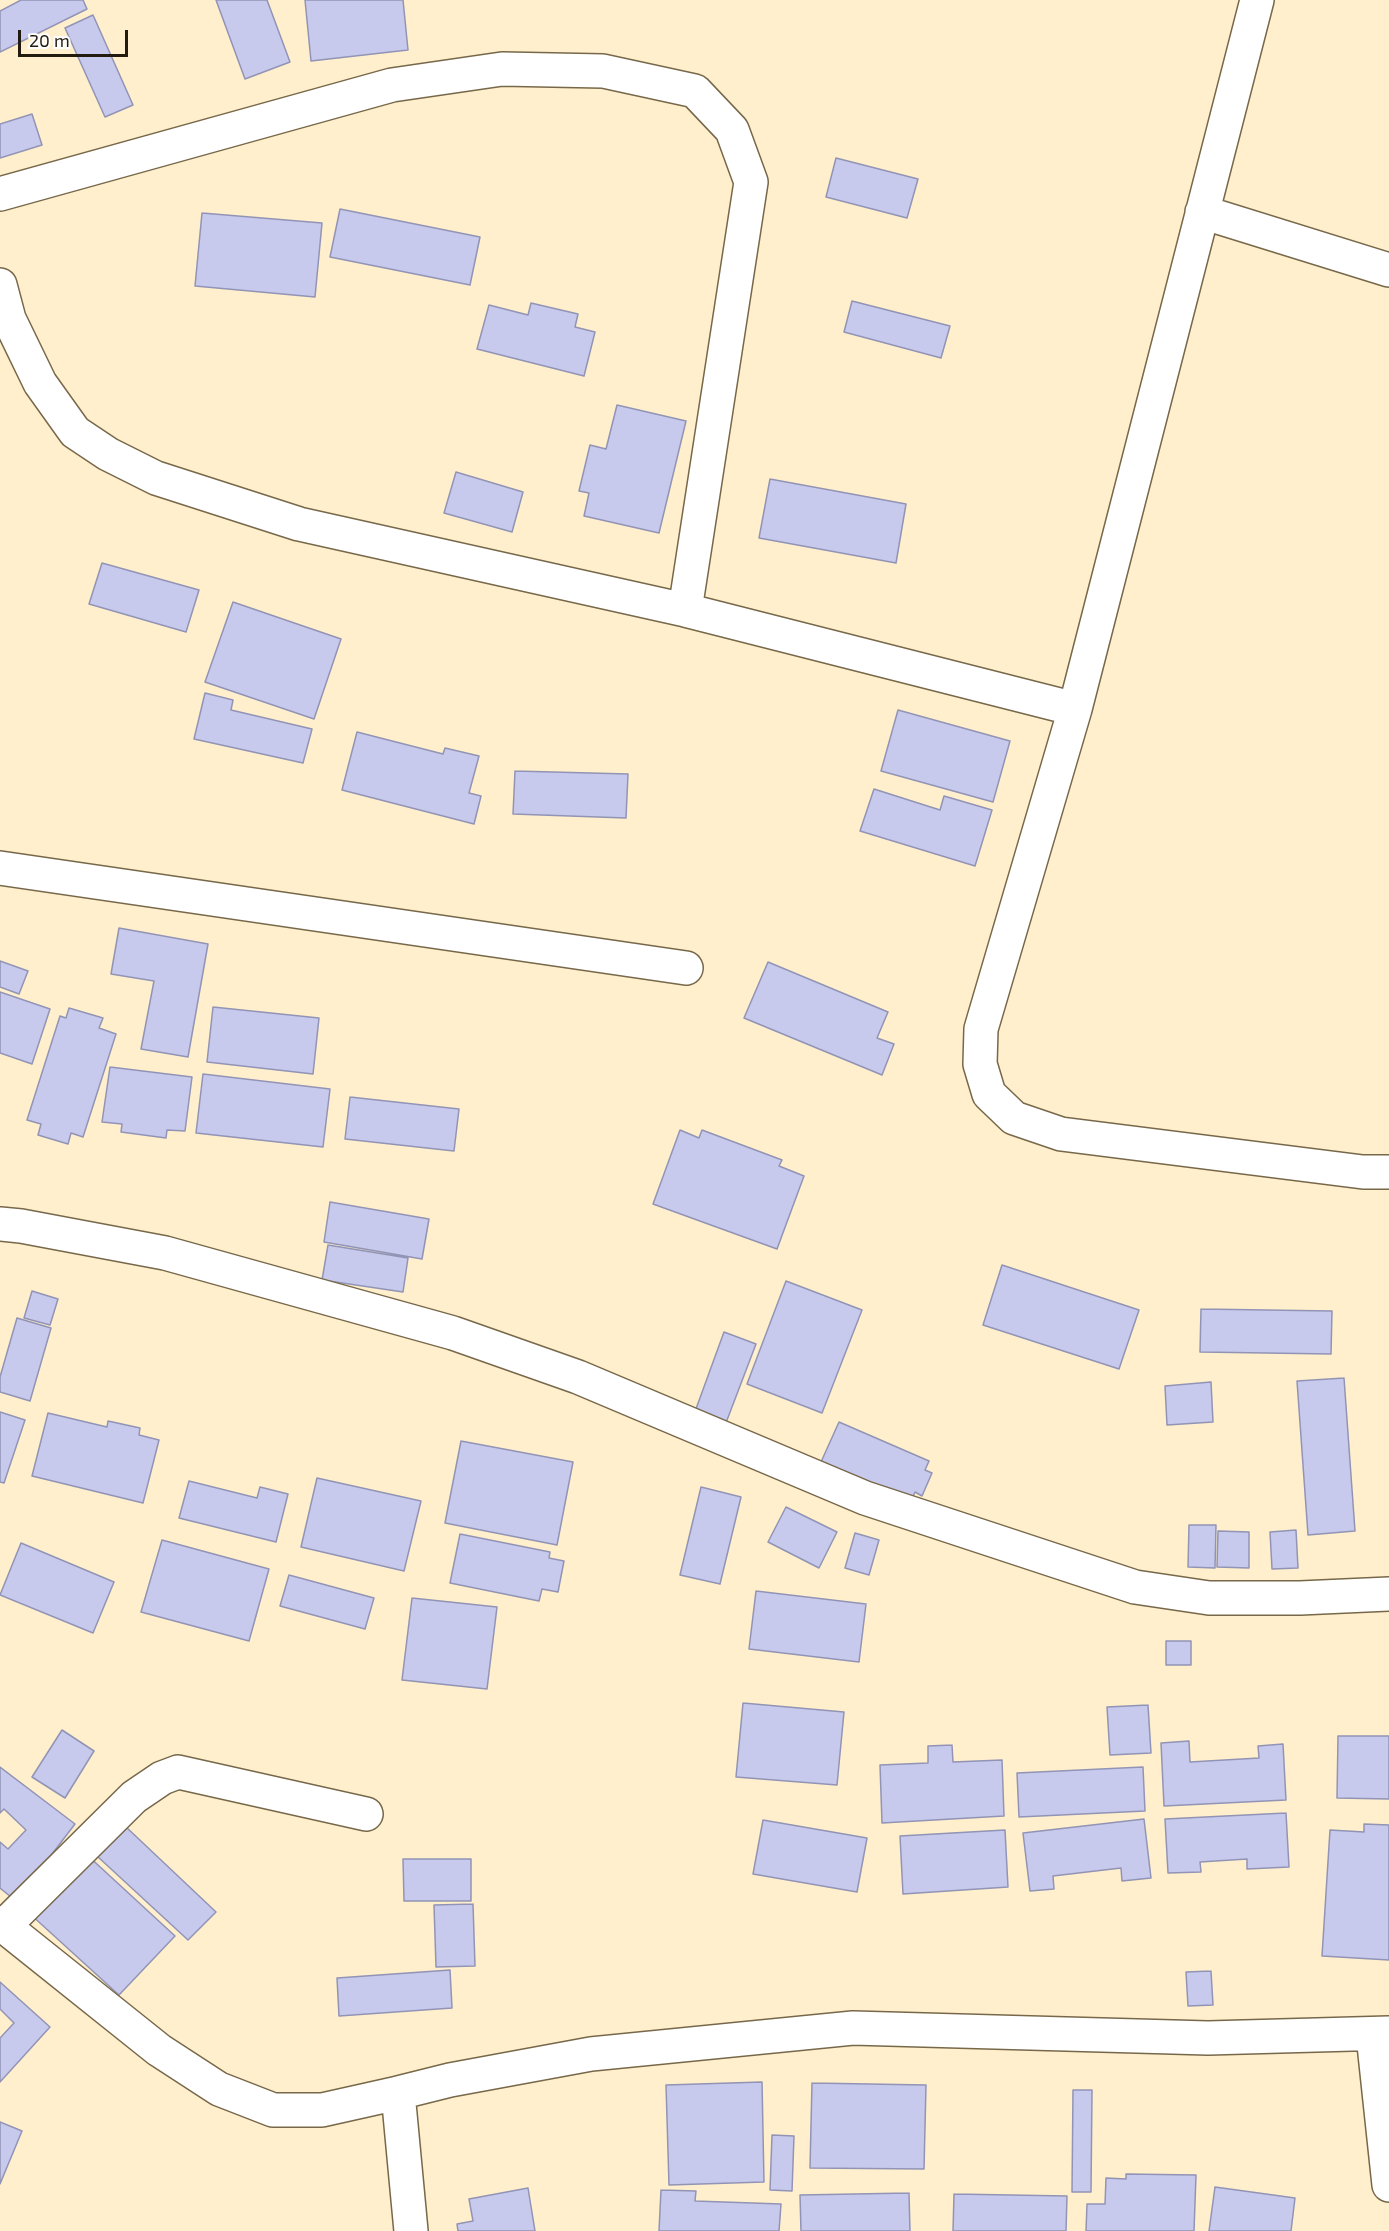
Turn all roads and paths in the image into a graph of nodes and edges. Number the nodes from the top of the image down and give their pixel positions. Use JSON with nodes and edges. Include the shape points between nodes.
{"nodes":[{"id":1,"x":1257,"y":0,"type":"edge"},
{"id":2,"x":0,"y":194,"type":"edge"},
{"id":3,"x":1202,"y":212,"type":"junction"},
{"id":4,"x":1389,"y":270,"type":"edge"},
{"id":5,"x":0,"y":285,"type":"edge"},
{"id":6,"x":686,"y":610,"type":"junction"},
{"id":7,"x":1075,"y":709,"type":"junction"},
{"id":8,"x":0,"y":868,"type":"edge"},
{"id":9,"x":686,"y":968,"type":"dead end"},
{"id":10,"x":1389,"y":1172,"type":"edge"},
{"id":11,"x":0,"y":1224,"type":"edge"},
{"id":12,"x":1389,"y":1594,"type":"edge"},
{"id":13,"x":366,"y":1814,"type":"dead end"},
{"id":14,"x":2,"y":1925,"type":"edge"},
{"id":15,"x":1381,"y":2034,"type":"edge"},
{"id":16,"x":398,"y":2093,"type":"junction"},
{"id":17,"x":1389,"y":2185,"type":"edge"},
{"id":18,"x":411,"y":2231,"type":"edge"}],
"edges":[{"from":1,"to":3,"type":"street"},
{"from":2,"to":6,"type":"street","via":[[392,85],[425,80],[502,69],[603,71],[694,92],[732,130],[751,182]]},
{"from":3,"to":4,"type":"street"},
{"from":3,"to":7,"type":"street"},
{"from":5,"to":6,"type":"street","via":[[9,319],[40,383],[75,432],[156,478],[299,524]]},
{"from":6,"to":7,"type":"street"},
{"from":7,"to":10,"type":"street","via":[[981,1029],[980,1064],[990,1094],[1014,1118],[1061,1134]]},
{"from":8,"to":9,"type":"street"},
{"from":11,"to":12,"type":"street","via":[[165,1253],[453,1334],[578,1377],[865,1498],[1135,1587],[1209,1598]]},
{"from":13,"to":14,"type":"street","via":[[178,1772],[134,1797]]},
{"from":14,"to":16,"type":"street","via":[[159,2050],[219,2089],[273,2110],[322,2110]]},
{"from":15,"to":16,"type":"street","via":[[1208,2038],[853,2028],[591,2054]]},
{"from":15,"to":17,"type":"street"},
{"from":16,"to":18,"type":"street"}]}
